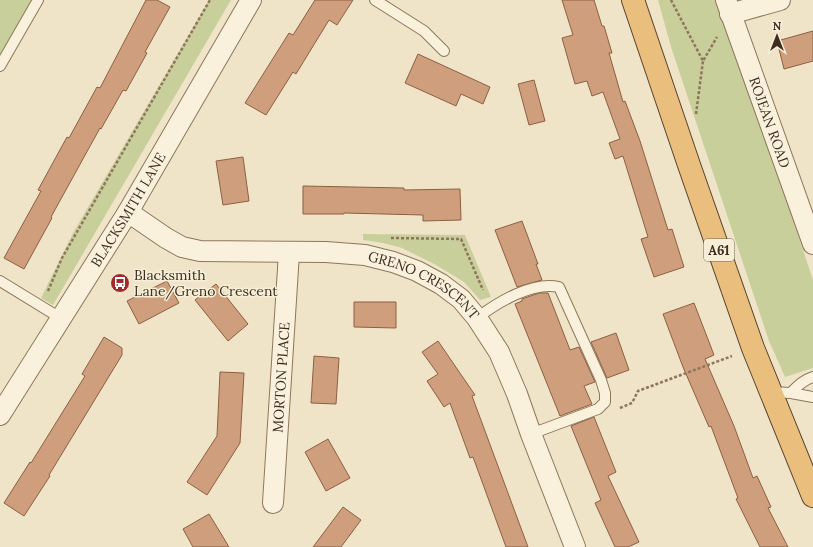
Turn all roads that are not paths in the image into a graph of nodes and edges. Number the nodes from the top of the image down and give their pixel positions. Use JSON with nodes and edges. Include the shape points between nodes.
{"nodes":[{"id":1,"x":38,"y":0,"type":"edge"},
{"id":2,"x":251,"y":0,"type":"edge"},
{"id":3,"x":375,"y":0,"type":"edge"},
{"id":4,"x":634,"y":0,"type":"edge"},
{"id":5,"x":780,"y":0,"type":"edge"},
{"id":6,"x":728,"y":7,"type":"edge"},
{"id":7,"x":444,"y":51,"type":"dead end"},
{"id":8,"x":0,"y":66,"type":"edge"},
{"id":9,"x":128,"y":212,"type":"junction"},
{"id":10,"x":813,"y":244,"type":"edge"},
{"id":11,"x":288,"y":252,"type":"junction"},
{"id":12,"x":0,"y":281,"type":"edge"},
{"id":13,"x":484,"y":313,"type":"junction"},
{"id":14,"x":62,"y":319,"type":"junction"},
{"id":15,"x":813,"y":377,"type":"edge"},
{"id":16,"x":781,"y":393,"type":"junction"},
{"id":17,"x":813,"y":398,"type":"edge"},
{"id":18,"x":0,"y":415,"type":"edge"},
{"id":19,"x":531,"y":434,"type":"junction"},
{"id":20,"x":813,"y":496,"type":"edge"},
{"id":21,"x":273,"y":502,"type":"dead end"},
{"id":22,"x":575,"y":547,"type":"edge"}],
"edges":[{"from":1,"to":8,"type":"lane"},
{"from":2,"to":9,"type":"street","name":"BLACKSMITH LANE"},
{"from":3,"to":7,"type":"lane","via":[[424,31]]},
{"from":4,"to":16,"type":"highway","number":"A61","via":[[754,348]]},
{"from":5,"to":6,"type":"street"},
{"from":6,"to":10,"type":"street","name":"ROJEAN ROAD"},
{"from":9,"to":11,"type":"street","name":"GRENO CRESCENT","via":[[182,247],[200,251]]},
{"from":9,"to":14,"type":"street","name":"BLACKSMITH LANE"},
{"from":11,"to":13,"type":"street","name":"GRENO CRESCENT","via":[[349,254],[393,262],[417,270]]},
{"from":11,"to":21,"type":"street","name":"MORTON PLACE"},
{"from":12,"to":14,"type":"lane"},
{"from":13,"to":19,"type":"street","name":"GRENO CRESCENT"},
{"from":13,"to":19,"type":"lane","via":[[510,297],[542,286],[559,287],[601,380],[605,402],[598,409]]},
{"from":14,"to":18,"type":"street","name":"BLACKSMITH LANE"},
{"from":15,"to":16,"type":"lane"},
{"from":16,"to":17,"type":"lane"},
{"from":16,"to":20,"type":"highway","number":"A61"},
{"from":19,"to":22,"type":"street","name":"GRENO CRESCENT"}]}
